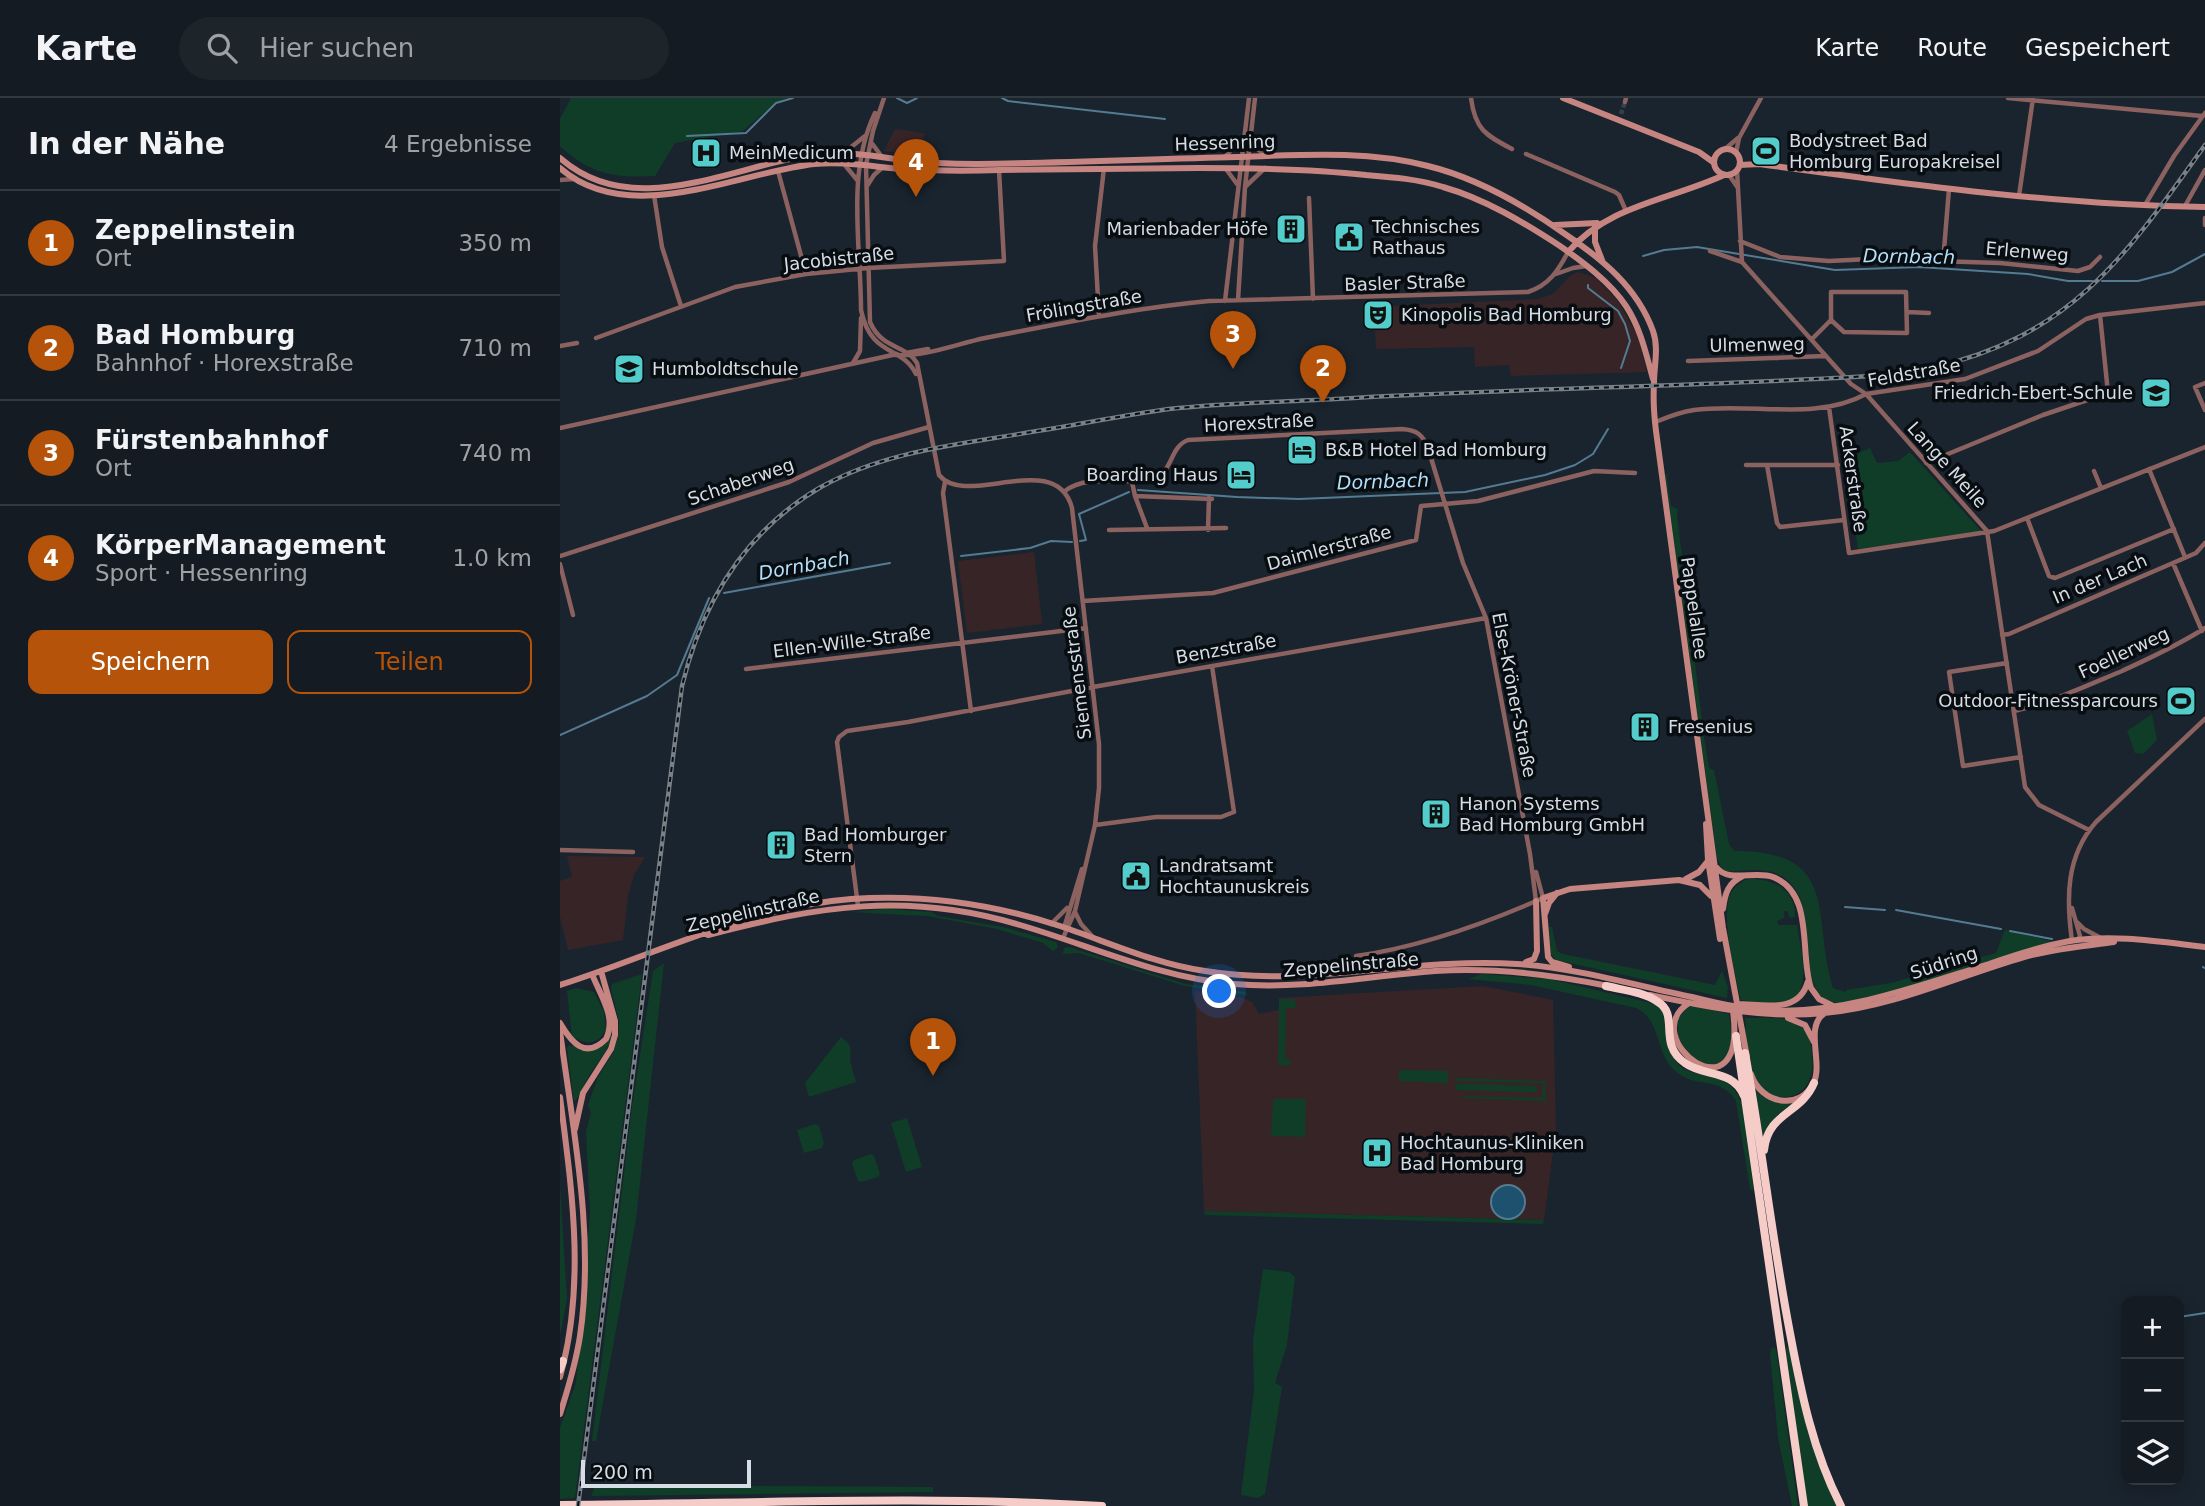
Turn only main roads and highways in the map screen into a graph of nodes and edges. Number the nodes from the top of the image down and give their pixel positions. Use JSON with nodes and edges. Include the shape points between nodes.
{"nodes":[{"id":1,"x":1606,"y":986,"type":"road end"},
{"id":2,"x":1736,"y":1036,"type":"road end"},
{"id":3,"x":1745,"y":1052,"type":"road end"},
{"id":4,"x":1814,"y":1083,"type":"road end"},
{"id":5,"x":1749,"y":1115,"type":"junction"},
{"id":6,"x":1763,"y":1167,"type":"junction"},
{"id":7,"x":575,"y":1505,"type":"edge"},
{"id":8,"x":592,"y":1505,"type":"edge"},
{"id":9,"x":560,"y":1506,"type":"edge"},
{"id":10,"x":1102,"y":1506,"type":"edge"},
{"id":11,"x":1804,"y":1506,"type":"edge"},
{"id":12,"x":1842,"y":1506,"type":"edge"}],
"edges":[{"from":1,"to":5,"type":"highway","via":[[1660,1002],[1668,1014],[1669,1042],[1675,1054],[1690,1067],[1720,1074],[1736,1084]]},
{"from":2,"to":5,"type":"highway"},
{"from":3,"to":6,"type":"highway"},
{"from":4,"to":6,"type":"highway","via":[[1804,1099],[1771,1126]]},
{"from":5,"to":11,"type":"highway"},
{"from":6,"to":12,"type":"highway","via":[[1792,1344],[1816,1447]]},
{"from":7,"to":8,"type":"highway"},
{"from":7,"to":9,"type":"highway"},
{"from":8,"to":10,"type":"highway","via":[[961,1500]]}]}
